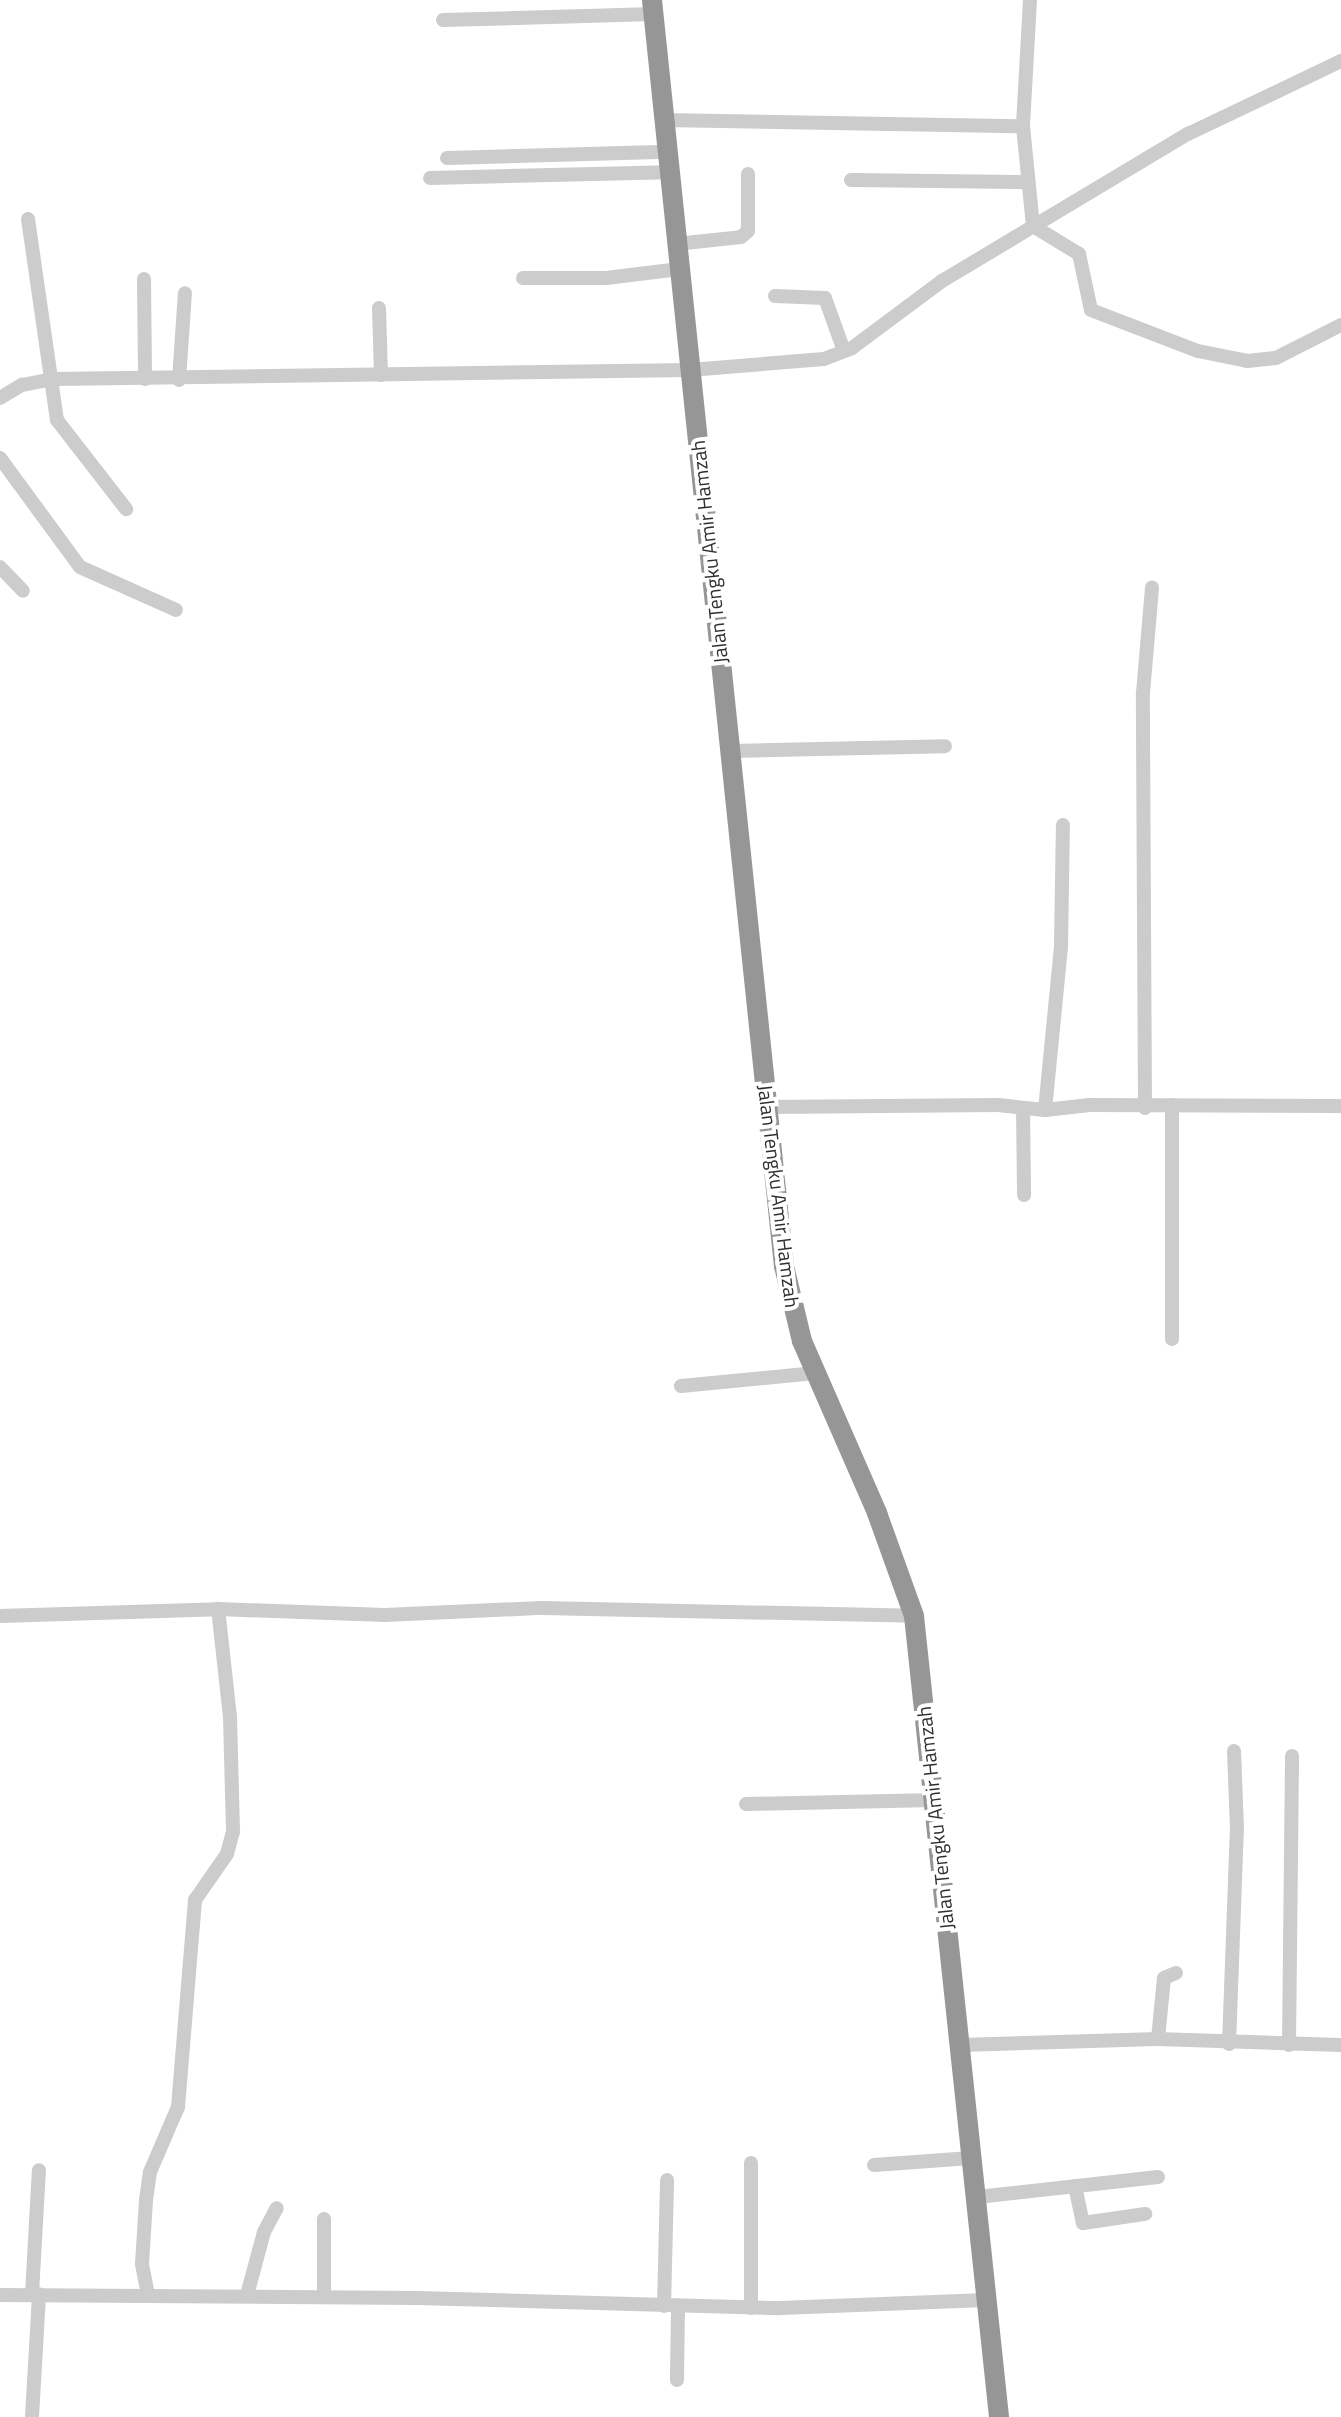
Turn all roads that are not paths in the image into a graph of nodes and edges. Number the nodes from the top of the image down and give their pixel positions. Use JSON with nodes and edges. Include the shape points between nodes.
{"nodes":[{"id":1,"x":1030,"y":0,"type":"edge"},
{"id":2,"x":653,"y":7,"type":"edge"},
{"id":3,"x":443,"y":20,"type":"dead end"},
{"id":4,"x":1341,"y":61,"type":"edge"},
{"id":5,"x":663,"y":120,"type":"junction"},
{"id":6,"x":1023,"y":126,"type":"junction"},
{"id":7,"x":447,"y":158,"type":"dead end"},
{"id":8,"x":668,"y":162,"type":"junction"},
{"id":9,"x":748,"y":174,"type":"dead end"},
{"id":10,"x":430,"y":178,"type":"dead end"},
{"id":11,"x":851,"y":180,"type":"dead end"},
{"id":12,"x":1027,"y":182,"type":"junction"},
{"id":13,"x":28,"y":219,"type":"dead end"},
{"id":14,"x":1033,"y":226,"type":"junction"},
{"id":15,"x":676,"y":244,"type":"junction"},
{"id":16,"x":679,"y":269,"type":"junction"},
{"id":17,"x":523,"y":278,"type":"dead end"},
{"id":18,"x":144,"y":279,"type":"dead end"},
{"id":19,"x":185,"y":293,"type":"dead end"},
{"id":20,"x":775,"y":296,"type":"dead end"},
{"id":21,"x":379,"y":308,"type":"dead end"},
{"id":22,"x":1341,"y":325,"type":"edge"},
{"id":23,"x":848,"y":349,"type":"junction"},
{"id":24,"x":690,"y":370,"type":"junction"},
{"id":25,"x":381,"y":375,"type":"junction"},
{"id":26,"x":53,"y":379,"type":"junction"},
{"id":27,"x":145,"y":379,"type":"junction"},
{"id":28,"x":179,"y":380,"type":"junction"},
{"id":29,"x":0,"y":398,"type":"edge"},
{"id":30,"x":0,"y":458,"type":"edge"},
{"id":31,"x":126,"y":509,"type":"dead end"},
{"id":32,"x":0,"y":567,"type":"edge"},
{"id":33,"x":1152,"y":587,"type":"dead end"},
{"id":34,"x":23,"y":591,"type":"dead end"},
{"id":35,"x":176,"y":610,"type":"dead end"},
{"id":36,"x":945,"y":746,"type":"dead end"},
{"id":37,"x":732,"y":751,"type":"junction"},
{"id":38,"x":1063,"y":825,"type":"dead end"},
{"id":39,"x":1172,"y":1105,"type":"junction"},
{"id":40,"x":1341,"y":1106,"type":"edge"},
{"id":41,"x":768,"y":1107,"type":"junction"},
{"id":42,"x":1023,"y":1108,"type":"junction"},
{"id":43,"x":1145,"y":1108,"type":"junction"},
{"id":44,"x":1045,"y":1110,"type":"junction"},
{"id":45,"x":1024,"y":1195,"type":"dead end"},
{"id":46,"x":1172,"y":1339,"type":"dead end"},
{"id":47,"x":815,"y":1373,"type":"junction"},
{"id":48,"x":681,"y":1386,"type":"dead end"},
{"id":49,"x":218,"y":1609,"type":"junction"},
{"id":50,"x":0,"y":1616,"type":"edge"},
{"id":51,"x":914,"y":1616,"type":"junction"},
{"id":52,"x":1234,"y":1751,"type":"dead end"},
{"id":53,"x":1292,"y":1756,"type":"dead end"},
{"id":54,"x":935,"y":1800,"type":"junction"},
{"id":55,"x":746,"y":1804,"type":"dead end"},
{"id":56,"x":1176,"y":1973,"type":"dead end"},
{"id":57,"x":1158,"y":2039,"type":"junction"},
{"id":58,"x":1229,"y":2044,"type":"junction"},
{"id":59,"x":959,"y":2045,"type":"junction"},
{"id":60,"x":1289,"y":2045,"type":"junction"},
{"id":61,"x":1341,"y":2045,"type":"edge"},
{"id":62,"x":971,"y":2158,"type":"junction"},
{"id":63,"x":751,"y":2163,"type":"dead end"},
{"id":64,"x":874,"y":2165,"type":"dead end"},
{"id":65,"x":39,"y":2170,"type":"dead end"},
{"id":66,"x":1158,"y":2177,"type":"dead end"},
{"id":67,"x":667,"y":2180,"type":"dead end"},
{"id":68,"x":1075,"y":2186,"type":"junction"},
{"id":69,"x":977,"y":2197,"type":"junction"},
{"id":70,"x":277,"y":2208,"type":"dead end"},
{"id":71,"x":1145,"y":2214,"type":"dead end"},
{"id":72,"x":324,"y":2219,"type":"dead end"},
{"id":73,"x":36,"y":2294,"type":"junction"},
{"id":74,"x":0,"y":2295,"type":"edge"},
{"id":75,"x":148,"y":2295,"type":"junction"},
{"id":76,"x":247,"y":2295,"type":"junction"},
{"id":77,"x":324,"y":2296,"type":"junction"},
{"id":78,"x":986,"y":2300,"type":"junction"},
{"id":79,"x":671,"y":2306,"type":"junction"},
{"id":80,"x":751,"y":2308,"type":"junction"},
{"id":81,"x":677,"y":2380,"type":"dead end"},
{"id":82,"x":32,"y":2417,"type":"edge"},
{"id":83,"x":999,"y":2417,"type":"edge"}],
"edges":[{"from":1,"to":6,"type":"street"},
{"from":2,"to":3,"type":"street"},
{"from":2,"to":5,"type":"highway","name":"Jalan Tengku Amir Hamzah"},
{"from":4,"to":14,"type":"street","via":[[1188,134]]},
{"from":5,"to":6,"type":"street"},
{"from":5,"to":8,"type":"highway","name":"Jalan Tengku Amir Hamzah"},
{"from":6,"to":12,"type":"street"},
{"from":7,"to":8,"type":"street"},
{"from":8,"to":10,"type":"street"},
{"from":8,"to":15,"type":"highway","name":"Jalan Tengku Amir Hamzah"},
{"from":9,"to":15,"type":"street","via":[[748,231],[741,237]]},
{"from":11,"to":12,"type":"street"},
{"from":12,"to":14,"type":"street"},
{"from":13,"to":26,"type":"street"},
{"from":14,"to":22,"type":"street","via":[[1079,254],[1091,310],[1198,351],[1268,360]]},
{"from":14,"to":23,"type":"street","via":[[942,281]]},
{"from":15,"to":16,"type":"highway","name":"Jalan Tengku Amir Hamzah"},
{"from":16,"to":17,"type":"street","via":[[606,278]]},
{"from":16,"to":24,"type":"highway","name":"Jalan Tengku Amir Hamzah"},
{"from":18,"to":27,"type":"street"},
{"from":19,"to":28,"type":"street"},
{"from":20,"to":23,"type":"street","via":[[825,298]]},
{"from":21,"to":25,"type":"street"},
{"from":23,"to":24,"type":"street","via":[[809,362]]},
{"from":24,"to":25,"type":"street"},
{"from":24,"to":37,"type":"highway","name":"Jalan Tengku Amir Hamzah"},
{"from":25,"to":28,"type":"street"},
{"from":26,"to":27,"type":"street"},
{"from":26,"to":29,"type":"street","via":[[22,385]]},
{"from":26,"to":31,"type":"street","via":[[58,424]]},
{"from":27,"to":28,"type":"street"},
{"from":30,"to":35,"type":"street","via":[[80,567]]},
{"from":32,"to":34,"type":"street"},
{"from":33,"to":43,"type":"street","via":[[1143,693]]},
{"from":36,"to":37,"type":"street"},
{"from":37,"to":41,"type":"highway","name":"Jalan Tengku Amir Hamzah"},
{"from":38,"to":44,"type":"street","via":[[1061,947]]},
{"from":39,"to":40,"type":"street"},
{"from":39,"to":43,"type":"street"},
{"from":39,"to":46,"type":"street"},
{"from":41,"to":42,"type":"street"},
{"from":41,"to":47,"type":"highway","name":"Jalan Tengku Amir Hamzah","via":[[788,1287]]},
{"from":42,"to":44,"type":"street"},
{"from":42,"to":45,"type":"street"},
{"from":43,"to":44,"type":"street","via":[[1090,1105]]},
{"from":47,"to":48,"type":"street"},
{"from":47,"to":51,"type":"highway","name":"Jalan Tengku Amir Hamzah","via":[[877,1513]]},
{"from":49,"to":50,"type":"street"},
{"from":49,"to":51,"type":"street","via":[[385,1615],[542,1608]]},
{"from":49,"to":75,"type":"street","via":[[230,1717],[233,1831],[227,1854],[195,1900],[178,2107],[150,2172],[146,2200],[142,2264]]},
{"from":51,"to":54,"type":"highway","name":"Jalan Tengku Amir Hamzah"},
{"from":52,"to":58,"type":"street","via":[[1237,1829]]},
{"from":53,"to":60,"type":"street"},
{"from":54,"to":55,"type":"street"},
{"from":54,"to":59,"type":"highway","name":"Jalan Tengku Amir Hamzah"},
{"from":56,"to":57,"type":"street","via":[[1164,1978]]},
{"from":57,"to":58,"type":"street"},
{"from":57,"to":59,"type":"street"},
{"from":58,"to":60,"type":"street"},
{"from":59,"to":62,"type":"highway","name":"Jalan Tengku Amir Hamzah"},
{"from":60,"to":61,"type":"street"},
{"from":62,"to":64,"type":"street"},
{"from":62,"to":69,"type":"highway","name":"Jalan Tengku Amir Hamzah"},
{"from":63,"to":80,"type":"street"},
{"from":65,"to":73,"type":"street"},
{"from":66,"to":68,"type":"street"},
{"from":67,"to":79,"type":"street"},
{"from":68,"to":69,"type":"street"},
{"from":68,"to":71,"type":"street","via":[[1083,2223]]},
{"from":69,"to":78,"type":"highway","name":"Jalan Tengku Amir Hamzah"},
{"from":70,"to":76,"type":"street","via":[[264,2232]]},
{"from":72,"to":77,"type":"street"},
{"from":73,"to":74,"type":"street"},
{"from":73,"to":75,"type":"street"},
{"from":73,"to":82,"type":"street"},
{"from":75,"to":76,"type":"street"},
{"from":76,"to":77,"type":"street"},
{"from":77,"to":79,"type":"street"},
{"from":78,"to":80,"type":"street"},
{"from":78,"to":83,"type":"highway","name":"Jalan Tengku Amir Hamzah"},
{"from":79,"to":80,"type":"street"},
{"from":79,"to":81,"type":"street"}]}
